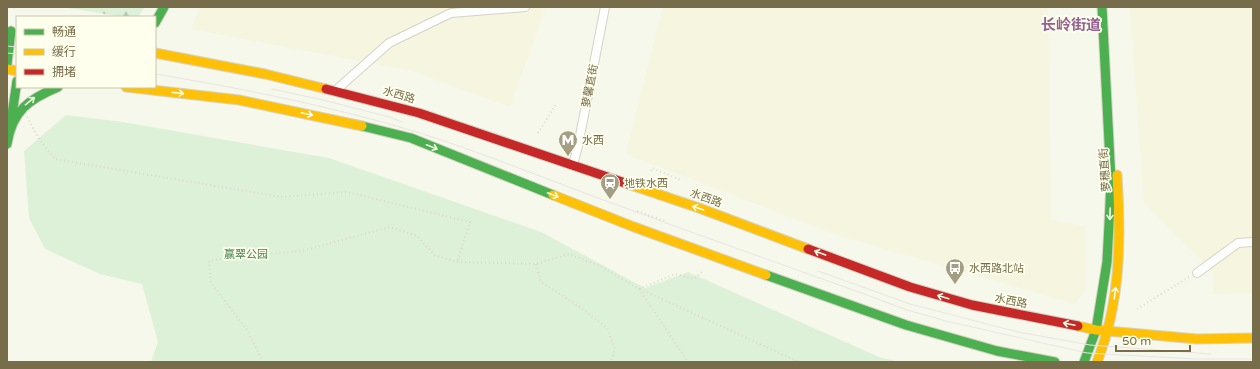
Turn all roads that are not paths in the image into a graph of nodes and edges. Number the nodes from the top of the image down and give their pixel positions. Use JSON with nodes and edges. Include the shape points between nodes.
{"nodes":[{"id":1,"x":164,"y":7,"type":"edge"},
{"id":2,"x":524,"y":7,"type":"edge"},
{"id":3,"x":605,"y":7,"type":"edge"},
{"id":4,"x":1102,"y":7,"type":"edge"},
{"id":5,"x":1109,"y":7,"type":"edge"},
{"id":6,"x":464,"y":9,"type":"edge"},
{"id":7,"x":156,"y":21,"type":"edge"},
{"id":8,"x":12,"y":31,"type":"edge"},
{"id":9,"x":156,"y":54,"type":"edge"},
{"id":10,"x":7,"y":64,"type":"edge"},
{"id":11,"x":16,"y":87,"type":"edge"},
{"id":12,"x":56,"y":88,"type":"edge"},
{"id":13,"x":135,"y":88,"type":"edge"},
{"id":14,"x":335,"y":91,"type":"junction"},
{"id":15,"x":10,"y":126,"type":"junction"},
{"id":16,"x":7,"y":144,"type":"edge"},
{"id":17,"x":573,"y":165,"type":"junction"},
{"id":18,"x":1253,"y":242,"type":"edge"},
{"id":19,"x":1197,"y":273,"type":"road end"},
{"id":20,"x":1096,"y":330,"type":"junction"},
{"id":21,"x":1108,"y":331,"type":"junction"},
{"id":22,"x":1253,"y":338,"type":"edge"},
{"id":23,"x":1055,"y":362,"type":"edge"},
{"id":24,"x":1084,"y":362,"type":"edge"},
{"id":25,"x":1097,"y":362,"type":"edge"}],
"edges":[{"from":1,"to":7,"type":"main road"},
{"from":2,"to":6,"type":"street"},
{"from":3,"to":17,"type":"street","name":"萝馨直街"},
{"from":4,"to":20,"type":"main road","name":"萝穗直街","one_way":true,"via":[[1111,180],[1107,262]]},
{"from":21,"to":5,"type":"main road","name":"萝穗直街","one_way":true,"via":[[1118,268],[1119,211]]},
{"from":6,"to":14,"type":"street","via":[[388,43]]},
{"from":8,"to":10,"type":"main road"},
{"from":9,"to":14,"type":"main road","name":"水西路","via":[[265,74]]},
{"from":11,"to":15,"type":"main road"},
{"from":15,"to":12,"type":"main road","one_way":true,"via":[[26,103]]},
{"from":13,"to":23,"type":"main road","one_way":true,"via":[[239,100],[411,138],[634,227],[906,325],[997,352]]},
{"from":14,"to":17,"type":"main road","name":"水西路","via":[[419,113]]},
{"from":15,"to":16,"type":"main road"},
{"from":20,"to":17,"type":"main road","name":"水西路","one_way":true,"via":[[972,305],[910,287],[699,208]]},
{"from":18,"to":19,"type":"street","via":[[1238,244]]},
{"from":20,"to":21,"type":"main road","name":"水西路"},
{"from":20,"to":24,"type":"main road","name":"萝穗直街"},
{"from":21,"to":22,"type":"main road","name":"水西路","via":[[1197,339]]},
{"from":21,"to":25,"type":"main road","name":"萝穗直街"}]}
